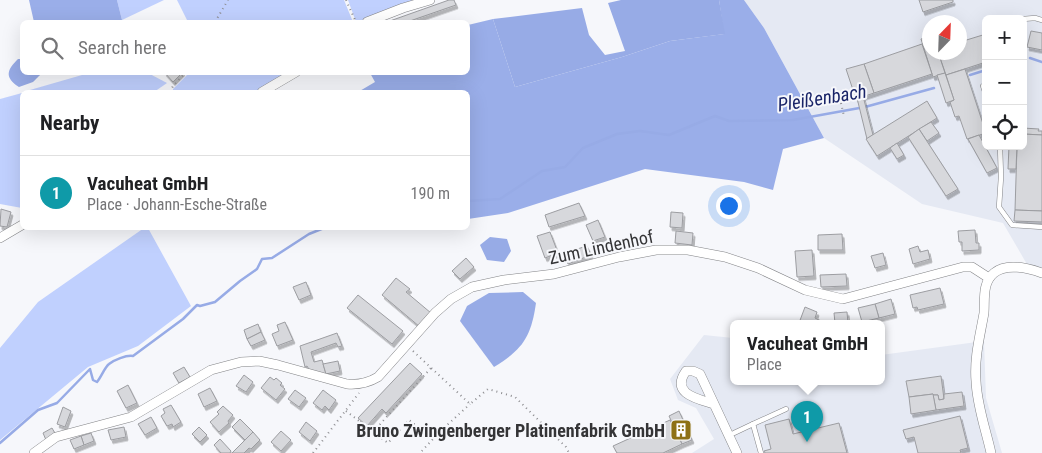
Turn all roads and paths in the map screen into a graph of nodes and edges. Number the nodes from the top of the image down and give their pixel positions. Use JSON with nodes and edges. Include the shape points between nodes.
{"nodes":[{"id":1,"x":228,"y":0,"type":"edge"},
{"id":2,"x":346,"y":0,"type":"edge"},
{"id":3,"x":430,"y":0,"type":"edge"},
{"id":4,"x":1027,"y":19,"type":"edge"},
{"id":5,"x":216,"y":20,"type":"edge"},
{"id":6,"x":355,"y":20,"type":"edge"},
{"id":7,"x":373,"y":20,"type":"edge"},
{"id":8,"x":1042,"y":20,"type":"edge"},
{"id":9,"x":183,"y":75,"type":"edge"},
{"id":10,"x":291,"y":75,"type":"edge"},
{"id":11,"x":171,"y":90,"type":"edge"},
{"id":12,"x":265,"y":90,"type":"edge"},
{"id":13,"x":841,"y":103,"type":"dead end"},
{"id":14,"x":844,"y":116,"type":"dead end"},
{"id":15,"x":1000,"y":150,"type":"edge"},
{"id":16,"x":20,"y":226,"type":"edge"},
{"id":17,"x":1042,"y":227,"type":"edge"},
{"id":18,"x":0,"y":238,"type":"edge"},
{"id":19,"x":1042,"y":273,"type":"edge"},
{"id":20,"x":989,"y":278,"type":"junction"},
{"id":21,"x":408,"y":346,"type":"junction"},
{"id":22,"x":432,"y":368,"type":"junction"},
{"id":23,"x":363,"y":384,"type":"junction"},
{"id":24,"x":470,"y":404,"type":"junction"},
{"id":25,"x":714,"y":404,"type":"dead end"},
{"id":26,"x":786,"y":409,"type":"dead end"},
{"id":27,"x":346,"y":411,"type":"junction"},
{"id":28,"x":753,"y":424,"type":"junction"},
{"id":29,"x":373,"y":432,"type":"junction"},
{"id":30,"x":732,"y":434,"type":"junction"},
{"id":31,"x":432,"y":439,"type":"junction"},
{"id":32,"x":34,"y":453,"type":"edge"},
{"id":33,"x":313,"y":453,"type":"edge"},
{"id":34,"x":420,"y":453,"type":"edge"},
{"id":35,"x":569,"y":453,"type":"edge"},
{"id":36,"x":737,"y":453,"type":"edge"},
{"id":37,"x":761,"y":453,"type":"edge"},
{"id":38,"x":991,"y":453,"type":"edge"}],
"edges":[{"from":1,"to":5,"type":"path"},
{"from":2,"to":6,"type":"path"},
{"from":3,"to":7,"type":"street"},
{"from":4,"to":8,"type":"lane"},
{"from":9,"to":11,"type":"path"},
{"from":10,"to":12,"type":"street"},
{"from":13,"to":14,"type":"path"},
{"from":15,"to":17,"type":"lane","via":[[999,207],[1012,225]]},
{"from":16,"to":18,"type":"street"},
{"from":19,"to":20,"type":"street","via":[[1014,267],[998,270]]},
{"from":20,"to":21,"type":"street","name":"Zum Lindenhof","via":[[972,267],[963,267],[843,299],[805,290],[725,257],[688,250],[656,250],[554,274],[472,287],[450,299]]},
{"from":20,"to":38,"type":"street","via":[[977,347],[976,382]]},
{"from":21,"to":22,"type":"path"},
{"from":21,"to":23,"type":"street","name":"Zum Lindenhof","via":[[378,377]]},
{"from":22,"to":24,"type":"path"},
{"from":22,"to":29,"type":"path"},
{"from":23,"to":27,"type":"path"},
{"from":23,"to":32,"type":"street","via":[[347,384],[259,361],[241,362],[212,370],[131,417],[56,436]]},
{"from":24,"to":31,"type":"path"},
{"from":24,"to":35,"type":"path","via":[[488,389],[515,397]]},
{"from":25,"to":30,"type":"street"},
{"from":26,"to":28,"type":"lane"},
{"from":27,"to":29,"type":"path"},
{"from":27,"to":33,"type":"path"},
{"from":28,"to":30,"type":"lane"},
{"from":28,"to":37,"type":"lane"},
{"from":29,"to":31,"type":"path","via":[[388,443],[409,420]]},
{"from":30,"to":36,"type":"street"},
{"from":31,"to":34,"type":"path"}]}
